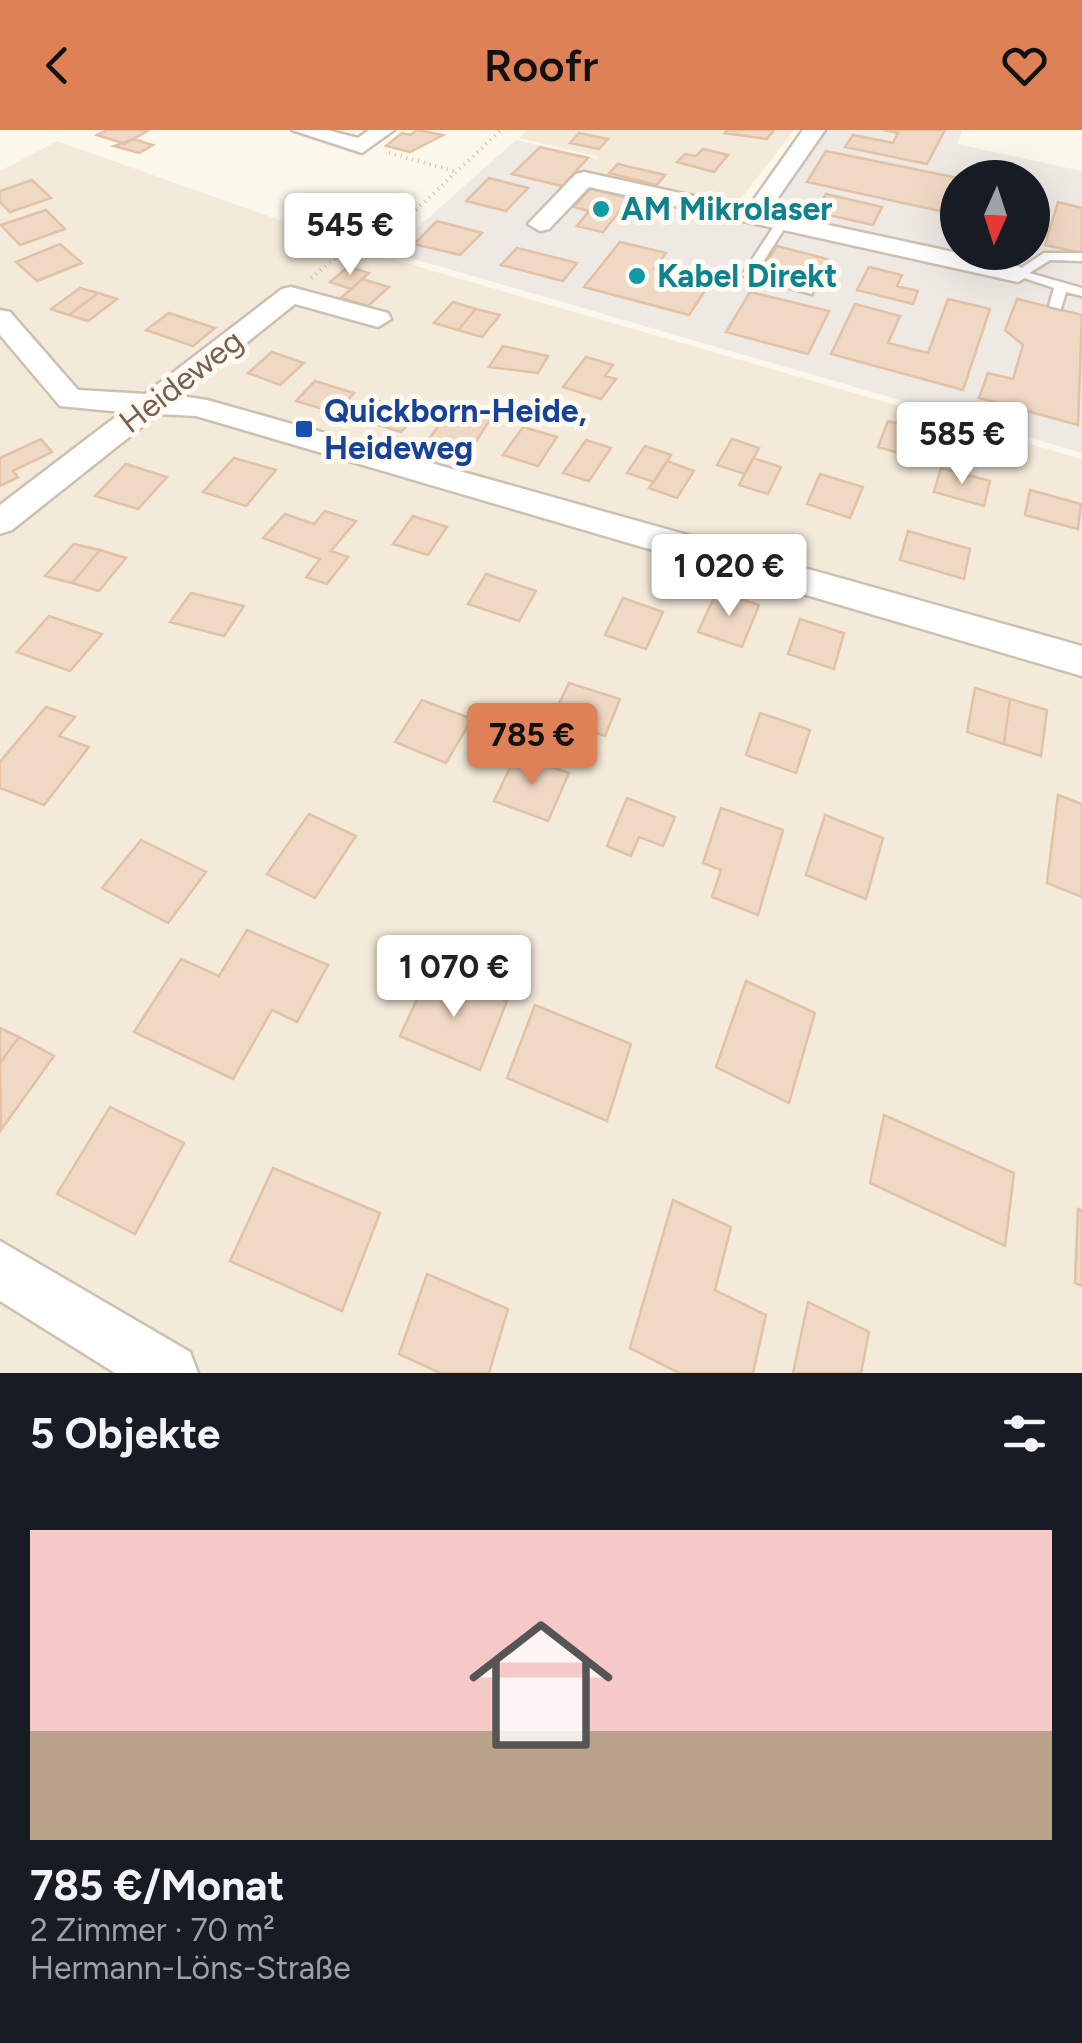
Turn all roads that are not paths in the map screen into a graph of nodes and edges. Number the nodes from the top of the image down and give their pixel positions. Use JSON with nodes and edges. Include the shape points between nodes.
{"nodes":[{"id":1,"x":303,"y":130,"type":"edge"},
{"id":2,"x":383,"y":130,"type":"edge"},
{"id":3,"x":814,"y":130,"type":"edge"},
{"id":4,"x":753,"y":217,"type":"junction"},
{"id":5,"x":782,"y":223,"type":"junction"},
{"id":6,"x":540,"y":224,"type":"dead end"},
{"id":7,"x":1050,"y":252,"type":"edge"},
{"id":8,"x":1058,"y":254,"type":"junction"},
{"id":9,"x":1082,"y":257,"type":"edge"},
{"id":10,"x":1018,"y":274,"type":"junction"},
{"id":11,"x":1061,"y":286,"type":"junction"},
{"id":12,"x":807,"y":291,"type":"dead end"},
{"id":13,"x":1082,"y":292,"type":"edge"},
{"id":14,"x":1056,"y":306,"type":"dead end"},
{"id":15,"x":0,"y":318,"type":"edge"},
{"id":16,"x":378,"y":319,"type":"dead end"},
{"id":17,"x":157,"y":401,"type":"junction"},
{"id":18,"x":0,"y":522,"type":"edge"},
{"id":19,"x":1082,"y":662,"type":"edge"},
{"id":20,"x":0,"y":1269,"type":"edge"},
{"id":21,"x":169,"y":1373,"type":"edge"}],
"edges":[{"from":1,"to":2,"type":"street","via":[[362,146]]},
{"from":3,"to":4,"type":"street"},
{"from":4,"to":5,"type":"street"},
{"from":4,"to":6,"type":"street","via":[[584,179]]},
{"from":5,"to":10,"type":"street"},
{"from":5,"to":12,"type":"lane","via":[[748,275]]},
{"from":7,"to":8,"type":"lane"},
{"from":8,"to":9,"type":"lane"},
{"from":8,"to":10,"type":"lane"},
{"from":10,"to":11,"type":"lane"},
{"from":11,"to":13,"type":"lane"},
{"from":11,"to":14,"type":"lane"},
{"from":15,"to":17,"type":"street","via":[[70,399]]},
{"from":16,"to":17,"type":"street","name":"Heideweg","via":[[291,295]]},
{"from":17,"to":18,"type":"street","name":"Heideweg"},
{"from":17,"to":19,"type":"street","via":[[197,406]]},
{"from":20,"to":21,"type":"street"}]}
